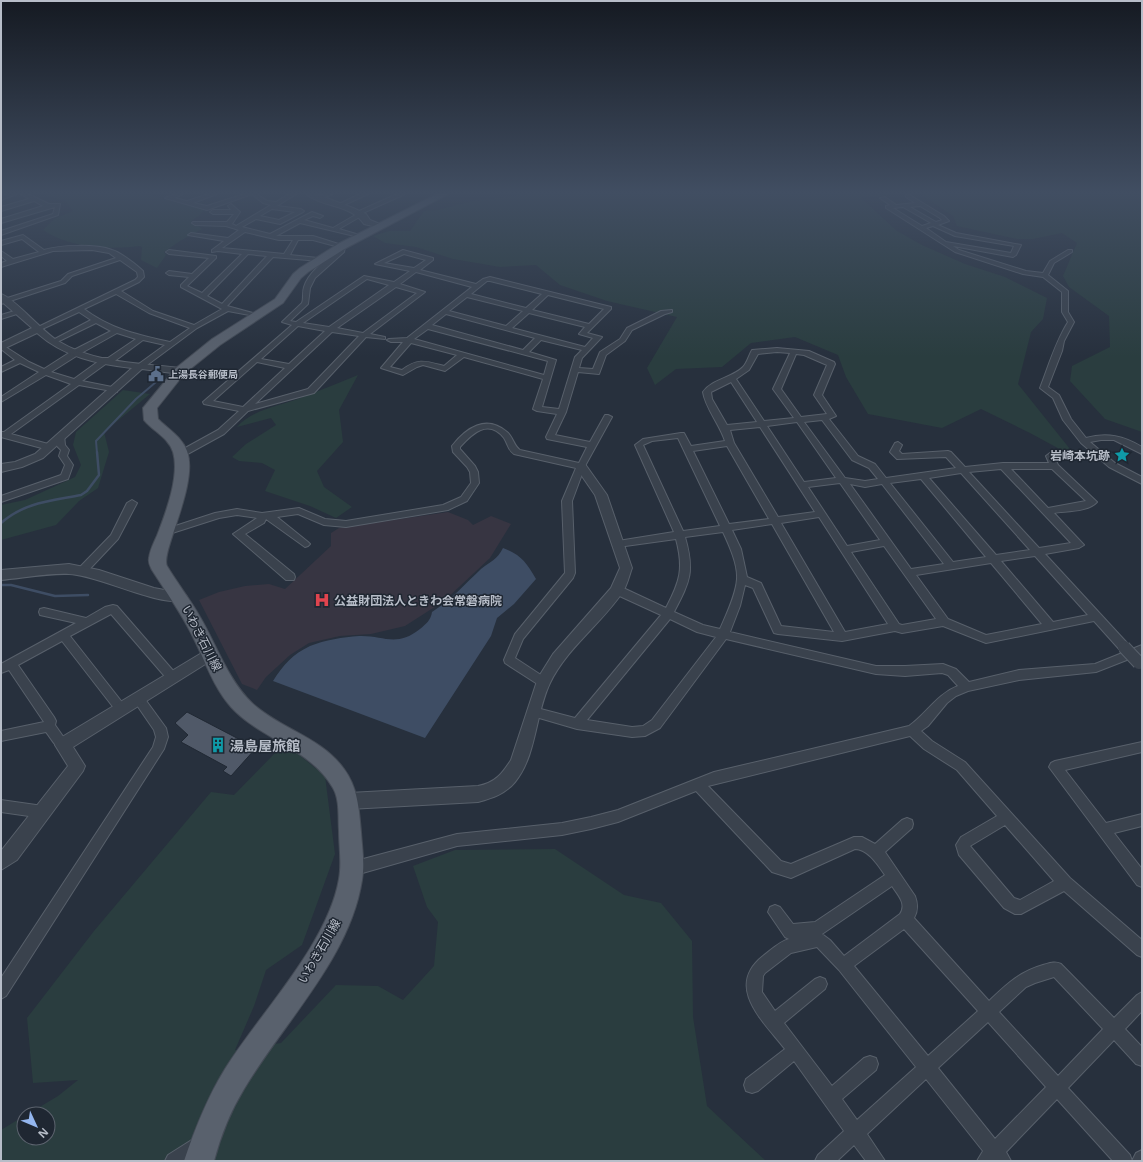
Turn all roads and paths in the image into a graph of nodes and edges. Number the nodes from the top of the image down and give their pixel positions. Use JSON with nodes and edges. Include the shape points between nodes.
{"nodes":[{"id":1,"x":38,"y":248,"type":"edge"},
{"id":2,"x":60,"y":248,"type":"edge"},
{"id":3,"x":100,"y":248,"type":"edge"},
{"id":4,"x":291,"y":248,"type":"edge"},
{"id":5,"x":338,"y":248,"type":"edge"},
{"id":6,"x":342,"y":248,"type":"edge"},
{"id":7,"x":954,"y":248,"type":"edge"},
{"id":8,"x":977,"y":248,"type":"edge"},
{"id":9,"x":1016,"y":248,"type":"edge"},
{"id":10,"x":217,"y":249,"type":"joint"},
{"id":11,"x":1070,"y":251,"type":"dead end"},
{"id":12,"x":43,"y":252,"type":"junction"},
{"id":13,"x":169,"y":252,"type":"dead end"},
{"id":14,"x":247,"y":252,"type":"junction"},
{"id":15,"x":1,"y":253,"type":"edge"},
{"id":16,"x":272,"y":255,"type":"junction"},
{"id":17,"x":208,"y":256,"type":"junction"},
{"id":18,"x":286,"y":256,"type":"junction"},
{"id":19,"x":121,"y":258,"type":"junction"},
{"id":20,"x":318,"y":260,"type":"junction"},
{"id":21,"x":12,"y":262,"type":"junction"},
{"id":22,"x":1,"y":265,"type":"edge"},
{"id":23,"x":414,"y":270,"type":"junction"},
{"id":24,"x":169,"y":272,"type":"dead end"},
{"id":25,"x":1045,"y":275,"type":"junction"},
{"id":26,"x":194,"y":276,"type":"junction"},
{"id":27,"x":394,"y":285,"type":"junction"},
{"id":28,"x":477,"y":286,"type":"junction"},
{"id":29,"x":116,"y":291,"type":"junction"},
{"id":30,"x":546,"y":293,"type":"junction"},
{"id":31,"x":466,"y":294,"type":"junction"},
{"id":32,"x":203,"y":296,"type":"junction"},
{"id":33,"x":2,"y":300,"type":"edge"},
{"id":34,"x":225,"y":308,"type":"junction"},
{"id":35,"x":80,"y":309,"type":"junction"},
{"id":36,"x":528,"y":310,"type":"junction"},
{"id":37,"x":670,"y":311,"type":"dead end"},
{"id":38,"x":18,"y":312,"type":"junction"},
{"id":39,"x":444,"y":312,"type":"junction"},
{"id":40,"x":258,"y":316,"type":"junction"},
{"id":41,"x":1,"y":317,"type":"edge"},
{"id":42,"x":95,"y":321,"type":"junction"},
{"id":43,"x":297,"y":324,"type":"junction"},
{"id":44,"x":426,"y":326,"type":"junction"},
{"id":45,"x":590,"y":326,"type":"junction"},
{"id":46,"x":195,"y":327,"type":"junction"},
{"id":47,"x":38,"y":329,"type":"junction"},
{"id":48,"x":507,"y":329,"type":"junction"},
{"id":49,"x":330,"y":330,"type":"junction"},
{"id":50,"x":116,"y":331,"type":"junction"},
{"id":51,"x":363,"y":336,"type":"junction"},
{"id":52,"x":540,"y":337,"type":"junction"},
{"id":53,"x":142,"y":338,"type":"junction"},
{"id":54,"x":383,"y":338,"type":"dead end"},
{"id":55,"x":391,"y":340,"type":"dead end"},
{"id":56,"x":409,"y":340,"type":"junction"},
{"id":57,"x":53,"y":342,"type":"junction"},
{"id":58,"x":171,"y":344,"type":"junction"},
{"id":59,"x":1,"y":346,"type":"edge"},
{"id":60,"x":586,"y":349,"type":"junction"},
{"id":61,"x":794,"y":351,"type":"junction"},
{"id":62,"x":75,"y":353,"type":"junction"},
{"id":63,"x":524,"y":353,"type":"junction"},
{"id":64,"x":462,"y":355,"type":"junction"},
{"id":65,"x":20,"y":360,"type":"junction"},
{"id":66,"x":256,"y":360,"type":"junction"},
{"id":67,"x":107,"y":361,"type":"junction"},
{"id":68,"x":140,"y":366,"type":"junction"},
{"id":69,"x":291,"y":367,"type":"junction"},
{"id":70,"x":1,"y":370,"type":"edge"},
{"id":71,"x":576,"y":370,"type":"junction"},
{"id":72,"x":180,"y":371,"type":"junction"},
{"id":73,"x":43,"y":373,"type":"junction"},
{"id":74,"x":547,"y":378,"type":"junction"},
{"id":75,"x":732,"y":378,"type":"junction"},
{"id":76,"x":76,"y":383,"type":"junction"},
{"id":77,"x":114,"y":390,"type":"junction"},
{"id":78,"x":1,"y":400,"type":"edge"},
{"id":79,"x":244,"y":410,"type":"junction"},
{"id":80,"x":562,"y":412,"type":"junction"},
{"id":81,"x":608,"y":417,"type":"dead end"},
{"id":82,"x":824,"y":417,"type":"junction"},
{"id":83,"x":799,"y":420,"type":"junction"},
{"id":84,"x":762,"y":424,"type":"junction"},
{"id":85,"x":726,"y":428,"type":"junction"},
{"id":86,"x":3,"y":435,"type":"edge"},
{"id":87,"x":61,"y":437,"type":"junction"},
{"id":88,"x":1084,"y":441,"type":"junction"},
{"id":89,"x":730,"y":443,"type":"junction"},
{"id":90,"x":592,"y":445,"type":"junction"},
{"id":91,"x":898,"y":445,"type":"dead end"},
{"id":92,"x":49,"y":447,"type":"junction"},
{"id":93,"x":688,"y":449,"type":"junction"},
{"id":94,"x":1142,"y":451,"type":"edge"},
{"id":95,"x":181,"y":454,"type":"junction"},
{"id":96,"x":1050,"y":456,"type":"dead end"},
{"id":97,"x":581,"y":466,"type":"junction"},
{"id":98,"x":1003,"y":466,"type":"junction"},
{"id":99,"x":1054,"y":466,"type":"junction"},
{"id":100,"x":1,"y":468,"type":"edge"},
{"id":101,"x":962,"y":469,"type":"junction"},
{"id":102,"x":922,"y":475,"type":"junction"},
{"id":103,"x":842,"y":480,"type":"junction"},
{"id":104,"x":884,"y":481,"type":"junction"},
{"id":105,"x":1142,"y":481,"type":"edge"},
{"id":106,"x":802,"y":485,"type":"junction"},
{"id":107,"x":1,"y":499,"type":"edge"},
{"id":108,"x":132,"y":503,"type":"dead end"},
{"id":109,"x":1046,"y":511,"type":"junction"},
{"id":110,"x":821,"y":514,"type":"junction"},
{"id":111,"x":265,"y":516,"type":"junction"},
{"id":112,"x":775,"y":521,"type":"junction"},
{"id":113,"x":727,"y":528,"type":"junction"},
{"id":114,"x":166,"y":532,"type":"junction"},
{"id":115,"x":680,"y":535,"type":"junction"},
{"id":116,"x":886,"y":542,"type":"junction"},
{"id":117,"x":305,"y":544,"type":"dead end"},
{"id":118,"x":618,"y":544,"type":"junction"},
{"id":119,"x":844,"y":550,"type":"junction"},
{"id":120,"x":1038,"y":552,"type":"junction"},
{"id":121,"x":994,"y":559,"type":"junction"},
{"id":122,"x":951,"y":566,"type":"junction"},
{"id":123,"x":82,"y":571,"type":"junction"},
{"id":124,"x":909,"y":573,"type":"junction"},
{"id":125,"x":1,"y":575,"type":"edge"},
{"id":126,"x":290,"y":577,"type":"dead end"},
{"id":127,"x":742,"y":579,"type":"junction"},
{"id":128,"x":617,"y":590,"type":"junction"},
{"id":129,"x":180,"y":597,"type":"junction"},
{"id":130,"x":44,"y":612,"type":"dead end"},
{"id":131,"x":668,"y":614,"type":"junction"},
{"id":132,"x":1097,"y":617,"type":"junction"},
{"id":133,"x":87,"y":622,"type":"junction"},
{"id":134,"x":944,"y":622,"type":"junction"},
{"id":135,"x":894,"y":626,"type":"junction"},
{"id":136,"x":1050,"y":626,"type":"junction"},
{"id":137,"x":63,"y":635,"type":"junction"},
{"id":138,"x":723,"y":635,"type":"junction"},
{"id":139,"x":842,"y":637,"type":"junction"},
{"id":140,"x":1142,"y":649,"type":"edge"},
{"id":141,"x":210,"y":654,"type":"junction"},
{"id":142,"x":1141,"y":665,"type":"edge"},
{"id":143,"x":6,"y":667,"type":"edge"},
{"id":144,"x":172,"y":677,"type":"junction"},
{"id":145,"x":542,"y":682,"type":"junction"},
{"id":146,"x":967,"y":687,"type":"junction"},
{"id":147,"x":138,"y":698,"type":"junction"},
{"id":148,"x":121,"y":709,"type":"junction"},
{"id":149,"x":533,"y":712,"type":"junction"},
{"id":150,"x":577,"y":724,"type":"junction"},
{"id":151,"x":49,"y":726,"type":"junction"},
{"id":152,"x":912,"y":730,"type":"junction"},
{"id":153,"x":1,"y":736,"type":"edge"},
{"id":154,"x":63,"y":745,"type":"junction"},
{"id":155,"x":1142,"y":747,"type":"edge"},
{"id":156,"x":697,"y":784,"type":"junction"},
{"id":157,"x":349,"y":801,"type":"junction"},
{"id":158,"x":1,"y":806,"type":"edge"},
{"id":159,"x":43,"y":812,"type":"junction"},
{"id":160,"x":1006,"y":817,"type":"junction"},
{"id":161,"x":1142,"y":820,"type":"edge"},
{"id":162,"x":907,"y":824,"type":"dead end"},
{"id":163,"x":1103,"y":830,"type":"junction"},
{"id":164,"x":876,"y":852,"type":"junction"},
{"id":165,"x":1,"y":860,"type":"edge"},
{"id":166,"x":352,"y":869,"type":"junction"},
{"id":167,"x":894,"y":877,"type":"junction"},
{"id":168,"x":1142,"y":880,"type":"edge"},
{"id":169,"x":1065,"y":883,"type":"junction"},
{"id":170,"x":775,"y":912,"type":"dead end"},
{"id":171,"x":905,"y":919,"type":"junction"},
{"id":172,"x":1142,"y":950,"type":"edge"},
{"id":173,"x":844,"y":965,"type":"junction"},
{"id":174,"x":820,"y":984,"type":"dead end"},
{"id":175,"x":1,"y":991,"type":"edge"},
{"id":176,"x":1142,"y":1000,"type":"edge"},
{"id":177,"x":988,"y":1011,"type":"junction"},
{"id":178,"x":773,"y":1022,"type":"junction"},
{"id":179,"x":1114,"y":1029,"type":"junction"},
{"id":180,"x":796,"y":1050,"type":"junction"},
{"id":181,"x":1142,"y":1058,"type":"edge"},
{"id":182,"x":870,"y":1064,"type":"dead end"},
{"id":183,"x":926,"y":1068,"type":"junction"},
{"id":184,"x":752,"y":1085,"type":"dead end"},
{"id":185,"x":1057,"y":1088,"type":"junction"},
{"id":186,"x":831,"y":1098,"type":"junction"},
{"id":187,"x":856,"y":1132,"type":"junction"},
{"id":188,"x":204,"y":1140,"type":"junction"},
{"id":189,"x":994,"y":1158,"type":"edge"},
{"id":190,"x":174,"y":1161,"type":"edge"},
{"id":191,"x":199,"y":1161,"type":"edge"},
{"id":192,"x":824,"y":1161,"type":"edge"},
{"id":193,"x":876,"y":1161,"type":"edge"},
{"id":194,"x":1124,"y":1161,"type":"edge"}],
"edges":[{"from":1,"to":12,"type":"street"},
{"from":2,"to":12,"type":"street"},
{"from":3,"to":19,"type":"street","via":[[111,251]]},
{"from":4,"to":18,"type":"street"},
{"from":5,"to":20,"type":"main road"},
{"from":6,"to":43,"type":"street","via":[[342,251],[314,275],[307,288],[306,304],[285,322]]},
{"from":7,"to":25,"type":"street","via":[[1025,272]]},
{"from":8,"to":9,"type":"street","via":[[1013,255]]},
{"from":10,"to":14,"type":"street"},
{"from":10,"to":17,"type":"street"},
{"from":11,"to":25,"type":"street","via":[[1052,262]]},
{"from":12,"to":21,"type":"street"},
{"from":13,"to":17,"type":"street"},
{"from":14,"to":16,"type":"street"},
{"from":14,"to":32,"type":"street"},
{"from":15,"to":21,"type":"street"},
{"from":16,"to":18,"type":"street"},
{"from":16,"to":34,"type":"street"},
{"from":17,"to":26,"type":"street","via":[[214,257]]},
{"from":18,"to":20,"type":"street"},
{"from":19,"to":29,"type":"street","via":[[140,272],[141,277]]},
{"from":19,"to":33,"type":"street","via":[[70,275],[63,282]]},
{"from":20,"to":40,"type":"main road","via":[[297,276],[279,301]]},
{"from":21,"to":22,"type":"street"},
{"from":23,"to":23,"type":"street","via":[[407,269],[378,264],[403,252],[431,259]]},
{"from":23,"to":27,"type":"street"},
{"from":23,"to":28,"type":"street"},
{"from":24,"to":26,"type":"street"},
{"from":25,"to":88,"type":"street","via":[[1066,293],[1065,312],[1071,322],[1060,341],[1044,388],[1056,397],[1067,420]]},
{"from":26,"to":32,"type":"street","via":[[183,286]]},
{"from":27,"to":43,"type":"street","via":[[366,277]]},
{"from":27,"to":49,"type":"street"},
{"from":27,"to":51,"type":"street","via":[[422,292]]},
{"from":28,"to":30,"type":"street","via":[[490,279]]},
{"from":28,"to":31,"type":"street"},
{"from":29,"to":35,"type":"street"},
{"from":29,"to":46,"type":"street","via":[[151,312]]},
{"from":30,"to":36,"type":"street"},
{"from":30,"to":45,"type":"street","via":[[609,308]]},
{"from":31,"to":36,"type":"street"},
{"from":31,"to":39,"type":"street"},
{"from":32,"to":34,"type":"street"},
{"from":33,"to":38,"type":"street"},
{"from":34,"to":40,"type":"street"},
{"from":34,"to":46,"type":"street"},
{"from":35,"to":42,"type":"street"},
{"from":35,"to":47,"type":"street"},
{"from":36,"to":45,"type":"street"},
{"from":36,"to":48,"type":"street"},
{"from":37,"to":71,"type":"street","via":[[629,329],[622,340],[604,354],[596,372]]},
{"from":38,"to":41,"type":"street"},
{"from":38,"to":47,"type":"street"},
{"from":39,"to":44,"type":"street"},
{"from":39,"to":48,"type":"street"},
{"from":40,"to":72,"type":"main road","via":[[216,342]]},
{"from":42,"to":50,"type":"street"},
{"from":42,"to":57,"type":"street"},
{"from":43,"to":49,"type":"street"},
{"from":43,"to":66,"type":"street"},
{"from":44,"to":56,"type":"street"},
{"from":44,"to":63,"type":"street"},
{"from":45,"to":60,"type":"street","via":[[582,334],[598,337]]},
{"from":46,"to":58,"type":"street"},
{"from":47,"to":57,"type":"street"},
{"from":47,"to":59,"type":"street"},
{"from":48,"to":52,"type":"street"},
{"from":49,"to":51,"type":"street"},
{"from":49,"to":69,"type":"street"},
{"from":50,"to":53,"type":"street"},
{"from":50,"to":62,"type":"street"},
{"from":51,"to":54,"type":"street"},
{"from":51,"to":79,"type":"street","via":[[311,391]]},
{"from":52,"to":60,"type":"street"},
{"from":52,"to":63,"type":"street"},
{"from":53,"to":58,"type":"street"},
{"from":53,"to":67,"type":"street"},
{"from":55,"to":56,"type":"street"},
{"from":56,"to":64,"type":"street"},
{"from":56,"to":64,"type":"street","via":[[385,368],[403,373],[415,363],[421,362],[445,369]]},
{"from":57,"to":62,"type":"street"},
{"from":58,"to":68,"type":"street"},
{"from":59,"to":65,"type":"street"},
{"from":60,"to":71,"type":"street","via":[[579,357]]},
{"from":61,"to":75,"type":"street","via":[[755,352],[746,368]]},
{"from":61,"to":82,"type":"street","via":[[806,353],[831,364],[818,394],[832,416]]},
{"from":61,"to":83,"type":"street","via":[[777,389]]},
{"from":62,"to":67,"type":"street"},
{"from":62,"to":73,"type":"street"},
{"from":63,"to":74,"type":"street","via":[[552,360]]},
{"from":64,"to":74,"type":"street"},
{"from":65,"to":70,"type":"street"},
{"from":65,"to":73,"type":"street"},
{"from":66,"to":69,"type":"street"},
{"from":66,"to":79,"type":"street","via":[[207,402]]},
{"from":67,"to":68,"type":"street"},
{"from":67,"to":76,"type":"street"},
{"from":68,"to":72,"type":"street"},
{"from":68,"to":77,"type":"street"},
{"from":69,"to":79,"type":"street"},
{"from":71,"to":80,"type":"street"},
{"from":72,"to":95,"type":"main road","via":[[153,402],[150,414],[155,424],[174,441]]},
{"from":73,"to":76,"type":"street"},
{"from":73,"to":78,"type":"street"},
{"from":74,"to":80,"type":"street","via":[[538,409]]},
{"from":75,"to":84,"type":"street"},
{"from":75,"to":85,"type":"street","via":[[707,392],[708,399]]},
{"from":76,"to":77,"type":"street"},
{"from":76,"to":86,"type":"street"},
{"from":77,"to":87,"type":"street"},
{"from":79,"to":95,"type":"street","via":[[221,432]]},
{"from":80,"to":90,"type":"street","via":[[550,437]]},
{"from":81,"to":90,"type":"street"},
{"from":82,"to":83,"type":"street"},
{"from":82,"to":104,"type":"street","via":[[855,458],[872,466]]},
{"from":83,"to":84,"type":"street"},
{"from":83,"to":103,"type":"street"},
{"from":84,"to":85,"type":"street"},
{"from":84,"to":106,"type":"street"},
{"from":85,"to":89,"type":"street"},
{"from":86,"to":92,"type":"street"},
{"from":87,"to":92,"type":"street"},
{"from":87,"to":107,"type":"street","via":[[61,446],[65,450],[63,456],[69,466],[65,477]]},
{"from":88,"to":94,"type":"street","via":[[1100,436],[1125,440]]},
{"from":88,"to":105,"type":"street","via":[[1112,465]]},
{"from":89,"to":93,"type":"street"},
{"from":89,"to":112,"type":"street"},
{"from":90,"to":97,"type":"street"},
{"from":91,"to":101,"type":"street","via":[[894,452],[900,457],[948,454]]},
{"from":92,"to":100,"type":"street","via":[[29,461]]},
{"from":93,"to":113,"type":"street"},
{"from":93,"to":115,"type":"street","via":[[681,435],[647,440],[639,445]]},
{"from":95,"to":114,"type":"main road","name":"いわき石川線","via":[[182,476]]},
{"from":96,"to":99,"type":"street"},
{"from":97,"to":111,"type":"street","via":[[517,452],[500,430],[481,427],[473,429],[456,446],[458,453],[471,466],[475,478],[468,495],[453,506],[346,524],[324,522],[299,510]]},
{"from":97,"to":118,"type":"street","via":[[601,495]]},
{"from":97,"to":145,"type":"street","via":[[567,501],[570,573],[519,637],[509,660]]},
{"from":98,"to":99,"type":"street"},
{"from":98,"to":101,"type":"street"},
{"from":98,"to":109,"type":"street"},
{"from":99,"to":109,"type":"street","via":[[1092,502],[1083,506]]},
{"from":101,"to":102,"type":"street"},
{"from":101,"to":120,"type":"street"},
{"from":102,"to":104,"type":"street"},
{"from":102,"to":121,"type":"street"},
{"from":103,"to":104,"type":"street","via":[[865,484]]},
{"from":103,"to":106,"type":"street"},
{"from":103,"to":116,"type":"street"},
{"from":104,"to":122,"type":"street"},
{"from":106,"to":110,"type":"street"},
{"from":108,"to":123,"type":"street","via":[[115,537]]},
{"from":109,"to":120,"type":"street","via":[[1080,545]]},
{"from":110,"to":112,"type":"street"},
{"from":110,"to":119,"type":"street"},
{"from":111,"to":114,"type":"street","via":[[237,512],[218,515]]},
{"from":111,"to":117,"type":"street"},
{"from":111,"to":126,"type":"street","via":[[238,534]]},
{"from":112,"to":113,"type":"street"},
{"from":112,"to":139,"type":"street"},
{"from":113,"to":115,"type":"street"},
{"from":113,"to":127,"type":"street","via":[[736,549]]},
{"from":114,"to":129,"type":"main road","name":"いわき石川線","via":[[157,562]]},
{"from":115,"to":118,"type":"street"},
{"from":115,"to":131,"type":"street","via":[[686,572]]},
{"from":116,"to":119,"type":"street"},
{"from":116,"to":124,"type":"street"},
{"from":118,"to":128,"type":"street","via":[[626,568]]},
{"from":119,"to":135,"type":"street"},
{"from":120,"to":121,"type":"street"},
{"from":120,"to":132,"type":"street"},
{"from":121,"to":122,"type":"street"},
{"from":121,"to":136,"type":"street"},
{"from":122,"to":124,"type":"street"},
{"from":123,"to":125,"type":"street","via":[[53,569]]},
{"from":123,"to":129,"type":"street","via":[[154,593]]},
{"from":124,"to":134,"type":"street"},
{"from":127,"to":138,"type":"street","via":[[735,606]]},
{"from":127,"to":139,"type":"street","via":[[757,586],[778,630]]},
{"from":128,"to":131,"type":"street"},
{"from":128,"to":145,"type":"street","via":[[558,658]]},
{"from":129,"to":141,"type":"main road","name":"いわき石川線"},
{"from":130,"to":133,"type":"street"},
{"from":131,"to":138,"type":"street","via":[[701,629]]},
{"from":131,"to":150,"type":"street"},
{"from":132,"to":136,"type":"street"},
{"from":132,"to":142,"type":"street","bridge":true},
{"from":133,"to":137,"type":"street"},
{"from":133,"to":144,"type":"street","via":[[113,609]]},
{"from":134,"to":135,"type":"street","via":[[902,629]]},
{"from":134,"to":136,"type":"street","via":[[986,639]]},
{"from":135,"to":139,"type":"street"},
{"from":137,"to":143,"type":"street"},
{"from":137,"to":148,"type":"street"},
{"from":138,"to":146,"type":"street","via":[[876,670],[943,668],[952,672]]},
{"from":138,"to":150,"type":"street","via":[[656,724],[645,732]]},
{"from":140,"to":146,"type":"street","via":[[1096,668],[1019,675]]},
{"from":141,"to":144,"type":"street"},
{"from":141,"to":157,"type":"main road","name":"いわき石川線","via":[[224,683],[236,700],[254,715],[323,759],[335,771]]},
{"from":143,"to":151,"type":"street","via":[[50,721]]},
{"from":144,"to":147,"type":"street"},
{"from":145,"to":149,"type":"street"},
{"from":146,"to":152,"type":"street","via":[[943,700],[924,722]]},
{"from":147,"to":148,"type":"street"},
{"from":147,"to":175,"type":"street","via":[[160,728],[162,737],[158,749]]},
{"from":148,"to":154,"type":"street"},
{"from":149,"to":150,"type":"street"},
{"from":149,"to":157,"type":"street","via":[[518,762],[502,785],[491,791],[478,794]]},
{"from":151,"to":153,"type":"street"},
{"from":151,"to":154,"type":"street"},
{"from":152,"to":156,"type":"street"},
{"from":152,"to":160,"type":"street","via":[[928,745],[956,761]]},
{"from":154,"to":159,"type":"street","via":[[77,766]]},
{"from":155,"to":163,"type":"street","via":[[1055,767]]},
{"from":156,"to":164,"type":"street","via":[[777,867],[783,870],[791,871],[854,843],[862,843]]},
{"from":156,"to":166,"type":"street","via":[[618,816],[591,823],[562,829],[458,840]]},
{"from":157,"to":166,"type":"main road","name":"いわき石川線"},
{"from":158,"to":159,"type":"street"},
{"from":159,"to":165,"type":"street","via":[[11,854]]},
{"from":160,"to":169,"type":"street"},
{"from":160,"to":169,"type":"street","via":[[963,845],[964,850],[1009,903],[1021,907]]},
{"from":161,"to":163,"type":"street"},
{"from":162,"to":164,"type":"street"},
{"from":163,"to":168,"type":"street"},
{"from":164,"to":167,"type":"street"},
{"from":166,"to":188,"type":"main road","name":"いわき石川線","via":[[342,910],[332,933],[309,972],[243,1066],[219,1107]]},
{"from":167,"to":170,"type":"street","via":[[817,929],[790,932]]},
{"from":167,"to":171,"type":"street","via":[[910,901],[910,912]]},
{"from":169,"to":172,"type":"street"},
{"from":171,"to":173,"type":"street"},
{"from":171,"to":177,"type":"street"},
{"from":173,"to":178,"type":"street","via":[[818,940],[788,946],[760,968],[756,974],[754,992],[760,1007]]},
{"from":173,"to":183,"type":"street"},
{"from":174,"to":178,"type":"street"},
{"from":176,"to":179,"type":"street"},
{"from":177,"to":179,"type":"street","via":[[1021,982],[1056,969]]},
{"from":177,"to":183,"type":"street"},
{"from":177,"to":185,"type":"street"},
{"from":178,"to":180,"type":"street"},
{"from":179,"to":181,"type":"street"},
{"from":179,"to":185,"type":"street"},
{"from":180,"to":184,"type":"street"},
{"from":180,"to":186,"type":"street"},
{"from":182,"to":186,"type":"street"},
{"from":183,"to":187,"type":"street"},
{"from":183,"to":189,"type":"street"},
{"from":185,"to":189,"type":"street"},
{"from":185,"to":194,"type":"street"},
{"from":186,"to":187,"type":"street"},
{"from":187,"to":192,"type":"street"},
{"from":187,"to":193,"type":"street"},
{"from":188,"to":190,"type":"street"},
{"from":188,"to":191,"type":"main road","name":"いわき石川線"}]}
